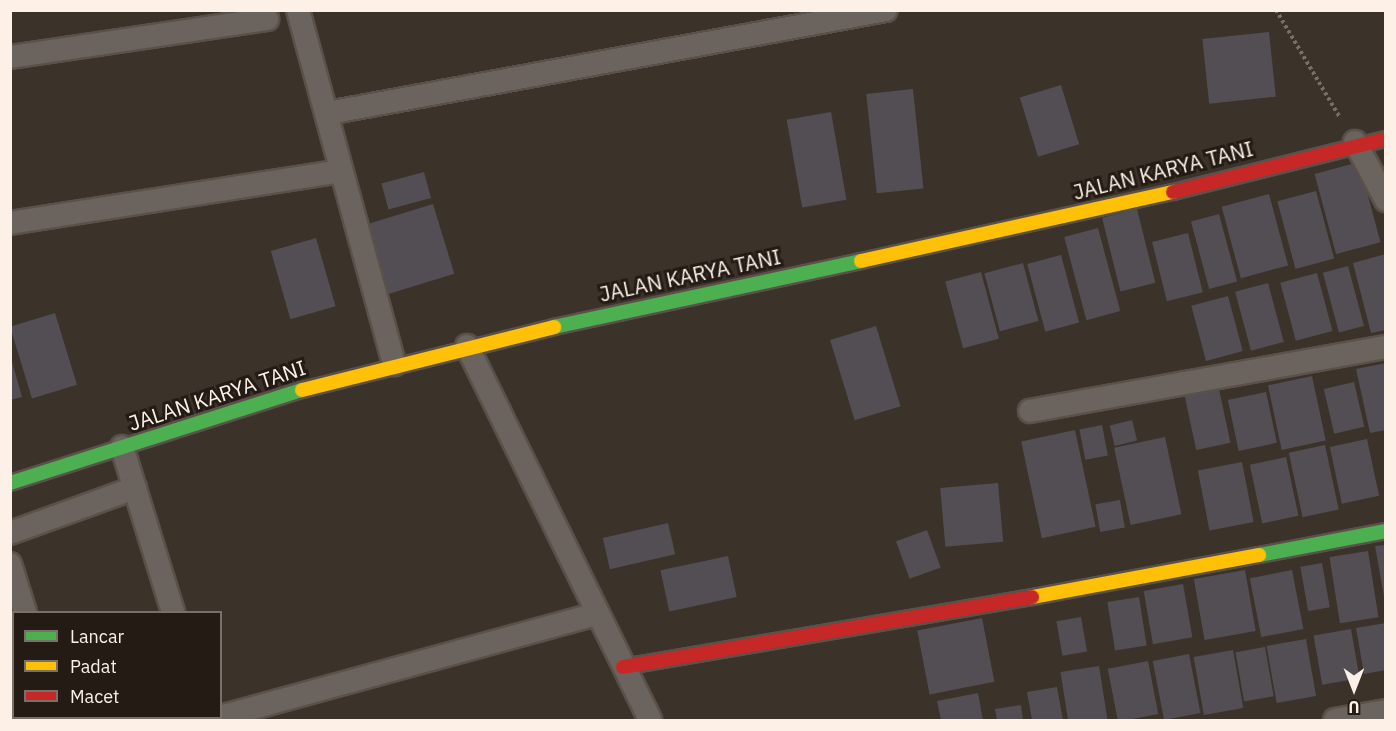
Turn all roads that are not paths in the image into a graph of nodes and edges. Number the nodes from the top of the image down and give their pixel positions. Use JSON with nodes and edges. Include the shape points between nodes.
{"nodes":[{"id":1,"x":298,"y":10,"type":"edge"},
{"id":2,"x":886,"y":10,"type":"edge"},
{"id":3,"x":267,"y":19,"type":"dead end"},
{"id":4,"x":783,"y":20,"type":"edge"},
{"id":5,"x":10,"y":57,"type":"edge"},
{"id":6,"x":328,"y":113,"type":"junction"},
{"id":7,"x":1386,"y":139,"type":"edge"},
{"id":8,"x":1355,"y":142,"type":"junction"},
{"id":9,"x":341,"y":171,"type":"junction"},
{"id":10,"x":1386,"y":200,"type":"edge"},
{"id":11,"x":10,"y":223,"type":"edge"},
{"id":12,"x":467,"y":346,"type":"junction"},
{"id":13,"x":1386,"y":347,"type":"edge"},
{"id":14,"x":394,"y":364,"type":"junction"},
{"id":15,"x":1030,"y":411,"type":"dead end"},
{"id":16,"x":122,"y":447,"type":"junction"},
{"id":17,"x":10,"y":483,"type":"edge"},
{"id":18,"x":135,"y":488,"type":"junction"},
{"id":19,"x":1386,"y":531,"type":"edge"},
{"id":20,"x":10,"y":533,"type":"edge"},
{"id":21,"x":10,"y":564,"type":"edge"},
{"id":22,"x":26,"y":611,"type":"edge"},
{"id":23,"x":173,"y":611,"type":"edge"},
{"id":24,"x":597,"y":614,"type":"junction"},
{"id":25,"x":623,"y":667,"type":"junction"},
{"id":26,"x":1386,"y":711,"type":"edge"},
{"id":27,"x":222,"y":716,"type":"edge"},
{"id":28,"x":650,"y":720,"type":"edge"},
{"id":29,"x":1335,"y":720,"type":"edge"}],
"edges":[{"from":1,"to":6,"type":"street"},
{"from":2,"to":4,"type":"street"},
{"from":3,"to":5,"type":"street"},
{"from":4,"to":6,"type":"street"},
{"from":6,"to":9,"type":"street"},
{"from":7,"to":8,"type":"street","name":"JALAN KARYA TANI"},
{"from":8,"to":10,"type":"street"},
{"from":8,"to":12,"type":"street","name":"JALAN KARYA TANI","via":[[1119,206]]},
{"from":9,"to":11,"type":"street"},
{"from":9,"to":14,"type":"street"},
{"from":12,"to":14,"type":"street","name":"JALAN KARYA TANI"},
{"from":12,"to":24,"type":"street"},
{"from":13,"to":15,"type":"street"},
{"from":14,"to":16,"type":"street","name":"JALAN KARYA TANI"},
{"from":16,"to":17,"type":"street","name":"JALAN KARYA TANI"},
{"from":16,"to":18,"type":"street"},
{"from":18,"to":20,"type":"street"},
{"from":18,"to":23,"type":"street"},
{"from":19,"to":25,"type":"street","via":[[917,619]]},
{"from":21,"to":22,"type":"street"},
{"from":24,"to":25,"type":"street"},
{"from":24,"to":27,"type":"street"},
{"from":25,"to":28,"type":"street"},
{"from":26,"to":29,"type":"street"}]}
